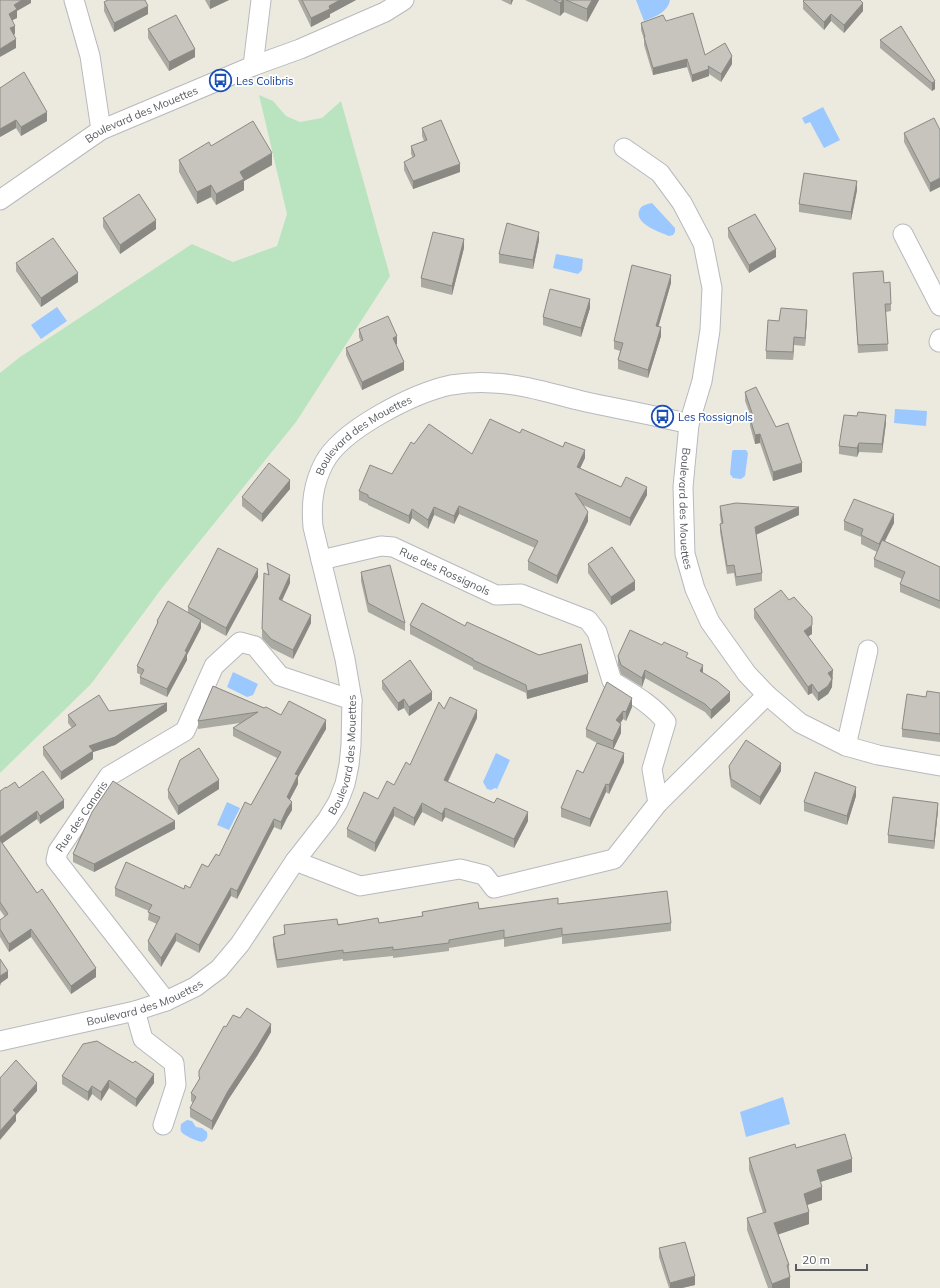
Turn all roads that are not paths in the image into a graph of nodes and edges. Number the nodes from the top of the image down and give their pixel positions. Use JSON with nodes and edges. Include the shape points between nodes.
{"nodes":[{"id":1,"x":74,"y":0,"type":"edge"},
{"id":2,"x":261,"y":0,"type":"edge"},
{"id":3,"x":404,"y":0,"type":"edge"},
{"id":4,"x":253,"y":66,"type":"junction"},
{"id":5,"x":100,"y":130,"type":"junction"},
{"id":6,"x":624,"y":148,"type":"dead end"},
{"id":7,"x":0,"y":200,"type":"edge"},
{"id":8,"x":903,"y":234,"type":"dead end"},
{"id":9,"x":940,"y":306,"type":"edge"},
{"id":10,"x":689,"y":424,"type":"junction"},
{"id":11,"x":321,"y":560,"type":"junction"},
{"id":12,"x":868,"y":650,"type":"dead end"},
{"id":13,"x":767,"y":695,"type":"junction"},
{"id":14,"x":352,"y":700,"type":"junction"},
{"id":15,"x":846,"y":746,"type":"junction"},
{"id":16,"x":940,"y":766,"type":"edge"},
{"id":17,"x":658,"y":803,"type":"junction"},
{"id":18,"x":294,"y":861,"type":"junction"},
{"id":19,"x":166,"y":1001,"type":"junction"},
{"id":20,"x":135,"y":1011,"type":"junction"},
{"id":21,"x":0,"y":1041,"type":"edge"},
{"id":22,"x":163,"y":1125,"type":"dead end"}],
"edges":[{"from":1,"to":5,"type":"street","via":[[90,56]]},
{"from":2,"to":4,"type":"street"},
{"from":3,"to":4,"type":"street","name":"Boulevard des Mouettes","via":[[385,12]]},
{"from":4,"to":5,"type":"street","name":"Boulevard des Mouettes"},
{"from":5,"to":7,"type":"street","name":"Boulevard des Mouettes"},
{"from":6,"to":10,"type":"street","via":[[660,173],[682,203],[703,243],[712,288],[710,330],[702,381]]},
{"from":8,"to":9,"type":"street"},
{"from":10,"to":11,"type":"street","name":"Boulevard des Mouettes","via":[[509,384],[470,383],[434,390],[411,399],[352,432],[325,462],[317,478],[311,510]]},
{"from":10,"to":13,"type":"street","name":"Boulevard des Mouettes","via":[[683,487],[685,554],[695,589],[710,622],[747,674]]},
{"from":11,"to":14,"type":"street","name":"Boulevard des Mouettes"},
{"from":11,"to":17,"type":"street","name":"Rue des Rossignols","via":[[381,546],[393,547],[496,595],[521,594],[588,620],[597,632],[612,682],[658,712],[666,722],[652,769]]},
{"from":12,"to":15,"type":"street"},
{"from":13,"to":15,"type":"street","name":"Boulevard des Mouettes","via":[[800,723]]},
{"from":13,"to":17,"type":"street"},
{"from":14,"to":18,"type":"street","name":"Boulevard des Mouettes","via":[[352,745],[345,784],[327,820]]},
{"from":14,"to":19,"type":"street","name":"Rue des Canaris","via":[[280,676],[255,646],[240,642],[214,666],[185,731],[109,776],[58,851],[56,860]]},
{"from":15,"to":16,"type":"street","name":"Boulevard des Mouettes","via":[[878,755]]},
{"from":17,"to":18,"type":"street","via":[[614,860],[494,888],[484,875],[460,869],[360,886]]},
{"from":18,"to":19,"type":"street","name":"Boulevard des Mouettes","via":[[240,944],[218,968],[195,987]]},
{"from":19,"to":20,"type":"street","name":"Boulevard des Mouettes"},
{"from":20,"to":21,"type":"street","name":"Boulevard des Mouettes"},
{"from":20,"to":22,"type":"street","via":[[143,1039],[174,1063],[176,1085]]}]}
